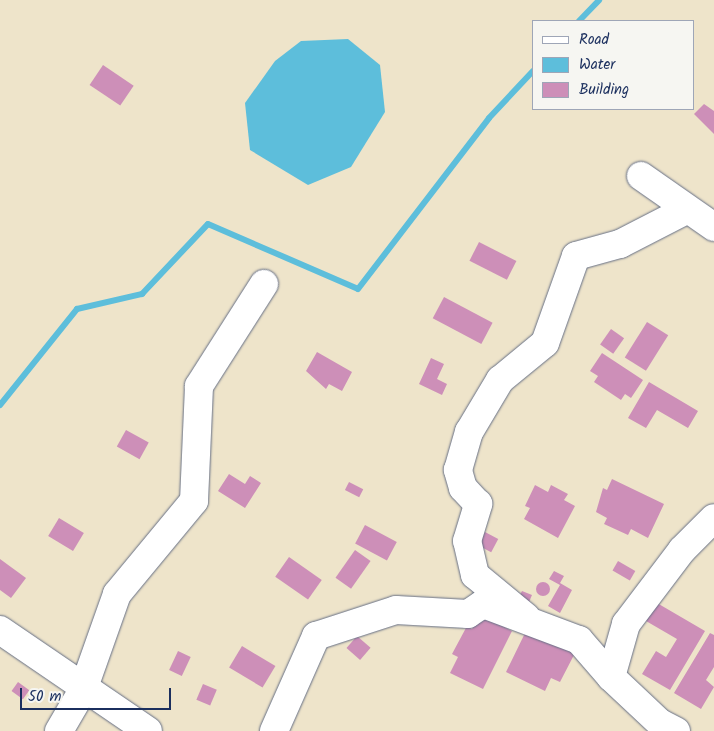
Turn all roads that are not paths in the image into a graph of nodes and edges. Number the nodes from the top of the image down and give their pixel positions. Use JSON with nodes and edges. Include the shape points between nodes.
{"nodes":[{"id":1,"x":641,"y":176,"type":"dead end"},
{"id":2,"x":688,"y":209,"type":"junction"},
{"id":3,"x":714,"y":227,"type":"edge"},
{"id":4,"x":264,"y":284,"type":"dead end"},
{"id":5,"x":714,"y":518,"type":"edge"},
{"id":6,"x":526,"y":616,"type":"junction"},
{"id":7,"x":0,"y":630,"type":"edge"},
{"id":8,"x":611,"y":677,"type":"junction"},
{"id":9,"x":83,"y":690,"type":"junction"},
{"id":10,"x":59,"y":731,"type":"edge"},
{"id":11,"x":148,"y":731,"type":"edge"},
{"id":12,"x":274,"y":731,"type":"edge"},
{"id":13,"x":676,"y":731,"type":"edge"}],
"edges":[{"from":1,"to":2,"type":"street"},
{"from":2,"to":3,"type":"street"},
{"from":2,"to":6,"type":"street","via":[[620,244],[576,256],[545,343],[500,380],[469,432],[458,470],[463,488],[478,504],[467,541],[475,575]]},
{"from":4,"to":9,"type":"street","via":[[199,386],[194,501],[117,594]]},
{"from":5,"to":8,"type":"street","via":[[682,550],[626,624]]},
{"from":6,"to":8,"type":"street","via":[[579,640]]},
{"from":6,"to":12,"type":"street","via":[[483,604],[468,614],[396,610],[316,636]]},
{"from":7,"to":9,"type":"street"},
{"from":8,"to":13,"type":"street","via":[[660,723]]},
{"from":9,"to":10,"type":"street"},
{"from":9,"to":11,"type":"street"}]}
